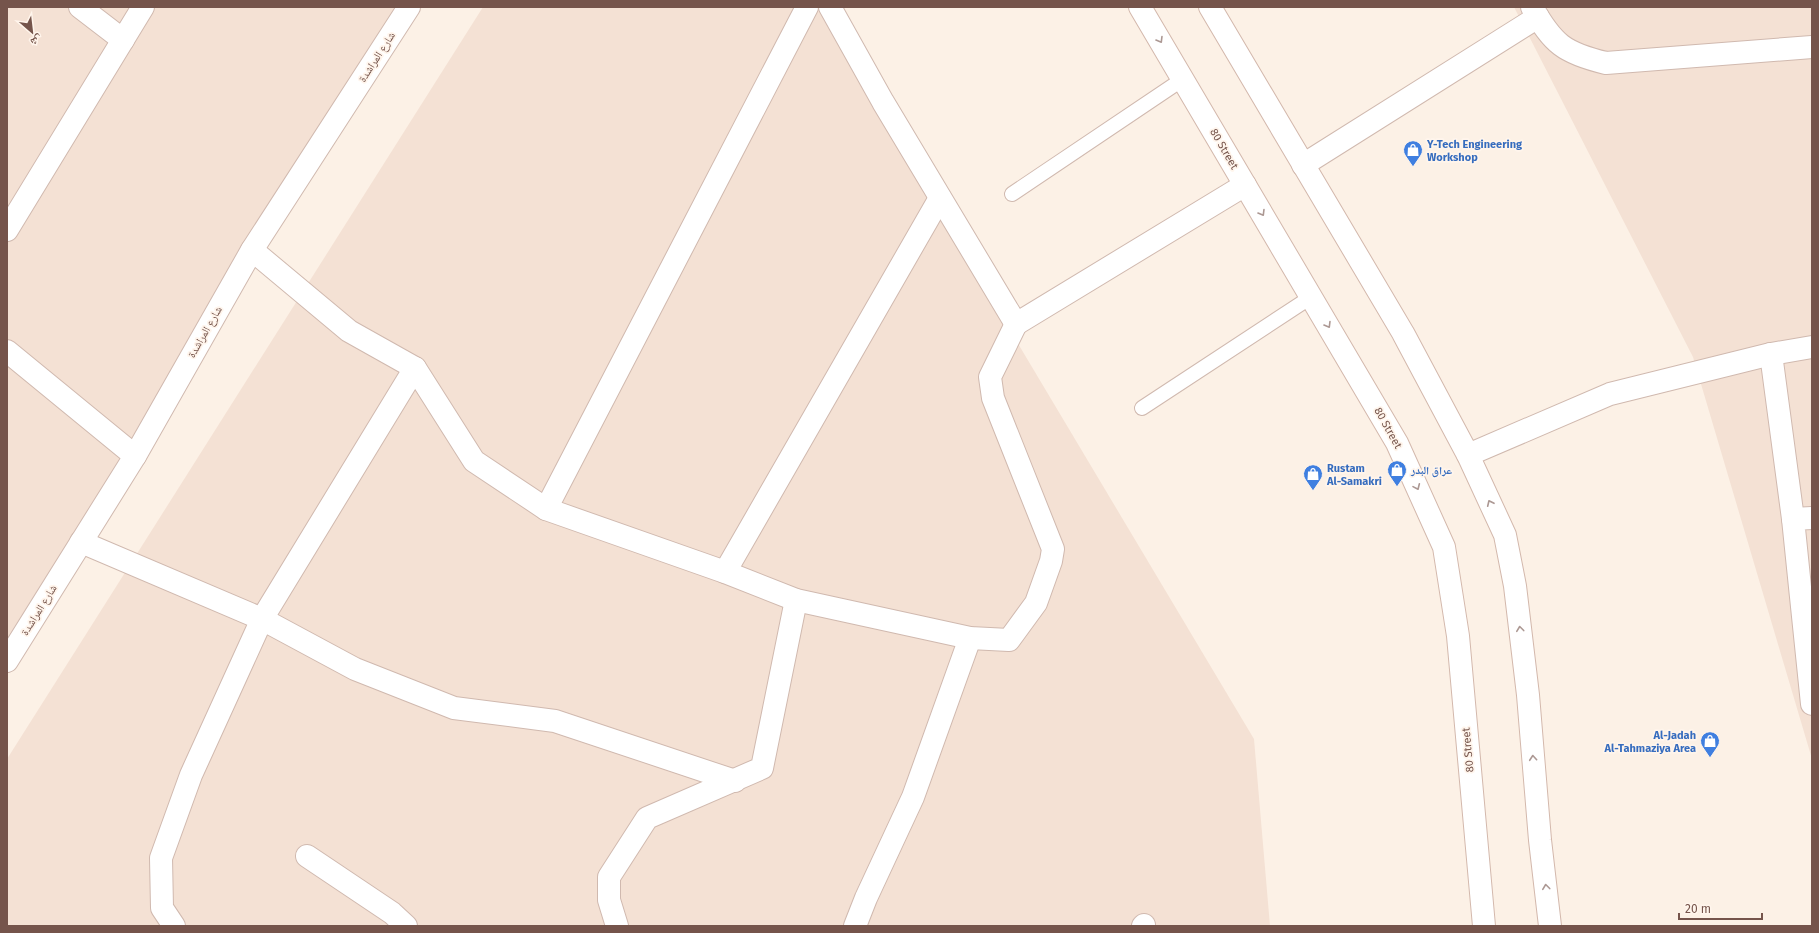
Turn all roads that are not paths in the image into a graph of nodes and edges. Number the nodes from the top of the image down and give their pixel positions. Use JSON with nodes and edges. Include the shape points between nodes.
{"nodes":[{"id":1,"x":80,"y":7,"type":"edge"},
{"id":2,"x":143,"y":7,"type":"edge"},
{"id":3,"x":409,"y":7,"type":"edge"},
{"id":4,"x":807,"y":7,"type":"edge"},
{"id":5,"x":830,"y":7,"type":"edge"},
{"id":6,"x":1140,"y":7,"type":"edge"},
{"id":7,"x":1210,"y":7,"type":"edge"},
{"id":8,"x":1535,"y":12,"type":"edge"},
{"id":9,"x":123,"y":40,"type":"junction"},
{"id":10,"x":1812,"y":46,"type":"edge"},
{"id":11,"x":1183,"y":79,"type":"junction"},
{"id":12,"x":1304,"y":165,"type":"junction"},
{"id":13,"x":1245,"y":185,"type":"junction"},
{"id":14,"x":1012,"y":194,"type":"dead end"},
{"id":15,"x":940,"y":198,"type":"junction"},
{"id":16,"x":8,"y":226,"type":"edge"},
{"id":17,"x":252,"y":250,"type":"junction"},
{"id":18,"x":1311,"y":297,"type":"junction"},
{"id":19,"x":1016,"y":324,"type":"junction"},
{"id":20,"x":1812,"y":347,"type":"edge"},
{"id":21,"x":7,"y":351,"type":"edge"},
{"id":22,"x":1771,"y":354,"type":"junction"},
{"id":23,"x":415,"y":368,"type":"junction"},
{"id":24,"x":1142,"y":408,"type":"dead end"},
{"id":25,"x":1468,"y":455,"type":"junction"},
{"id":26,"x":135,"y":456,"type":"junction"},
{"id":27,"x":546,"y":509,"type":"junction"},
{"id":28,"x":1803,"y":518,"type":"edge"},
{"id":29,"x":81,"y":542,"type":"junction"},
{"id":30,"x":725,"y":572,"type":"junction"},
{"id":31,"x":796,"y":600,"type":"junction"},
{"id":32,"x":262,"y":619,"type":"junction"},
{"id":33,"x":970,"y":638,"type":"junction"},
{"id":34,"x":7,"y":661,"type":"edge"},
{"id":35,"x":1812,"y":704,"type":"edge"},
{"id":36,"x":735,"y":781,"type":"junction"},
{"id":37,"x":307,"y":856,"type":"dead end"},
{"id":38,"x":174,"y":926,"type":"edge"},
{"id":39,"x":406,"y":926,"type":"edge"},
{"id":40,"x":617,"y":926,"type":"edge"},
{"id":41,"x":855,"y":926,"type":"edge"},
{"id":42,"x":1484,"y":926,"type":"edge"},
{"id":43,"x":1550,"y":926,"type":"edge"}],
"edges":[{"from":1,"to":9,"type":"street"},
{"from":2,"to":9,"type":"street"},
{"from":3,"to":17,"type":"street","name":"شارع المراشدة"},
{"from":4,"to":27,"type":"street"},
{"from":5,"to":15,"type":"street"},
{"from":6,"to":11,"type":"street","name":"80 Street","one_way":true},
{"from":7,"to":12,"type":"street"},
{"from":8,"to":10,"type":"street","via":[[1557,43],[1580,57],[1606,63]]},
{"from":8,"to":12,"type":"street"},
{"from":9,"to":16,"type":"street"},
{"from":11,"to":13,"type":"street","name":"80 Street"},
{"from":11,"to":14,"type":"lane"},
{"from":12,"to":25,"type":"street","via":[[1403,333]]},
{"from":13,"to":18,"type":"street","name":"80 Street","one_way":true},
{"from":13,"to":19,"type":"street"},
{"from":15,"to":19,"type":"street"},
{"from":15,"to":30,"type":"street"},
{"from":17,"to":23,"type":"street","via":[[349,331]]},
{"from":17,"to":26,"type":"street","name":"شارع المراشدة"},
{"from":18,"to":24,"type":"lane"},
{"from":18,"to":42,"type":"street","name":"80 Street","one_way":true,"via":[[1397,443],[1444,547],[1458,636]]},
{"from":19,"to":33,"type":"street","via":[[990,377],[993,398],[1053,549],[1036,603],[1009,640]]},
{"from":20,"to":22,"type":"street"},
{"from":21,"to":26,"type":"street"},
{"from":22,"to":25,"type":"street","via":[[1610,394]]},
{"from":22,"to":28,"type":"street"},
{"from":23,"to":27,"type":"street","via":[[474,461]]},
{"from":23,"to":32,"type":"street"},
{"from":43,"to":25,"type":"street","one_way":true,"via":[[1515,586],[1505,534]]},
{"from":26,"to":29,"type":"street","name":"شارع المراشدة"},
{"from":27,"to":30,"type":"street"},
{"from":28,"to":35,"type":"street"},
{"from":29,"to":32,"type":"street"},
{"from":29,"to":34,"type":"street","name":"شارع المراشدة"},
{"from":30,"to":31,"type":"street"},
{"from":31,"to":33,"type":"street"},
{"from":31,"to":36,"type":"street","via":[[762,768]]},
{"from":32,"to":36,"type":"street","via":[[355,669],[454,708],[555,721]]},
{"from":32,"to":38,"type":"street","via":[[191,775],[161,858],[162,908]]},
{"from":33,"to":41,"type":"street","via":[[913,797]]},
{"from":36,"to":40,"type":"street","via":[[647,818],[610,877],[609,900]]},
{"from":37,"to":39,"type":"street","via":[[392,913]]}]}
